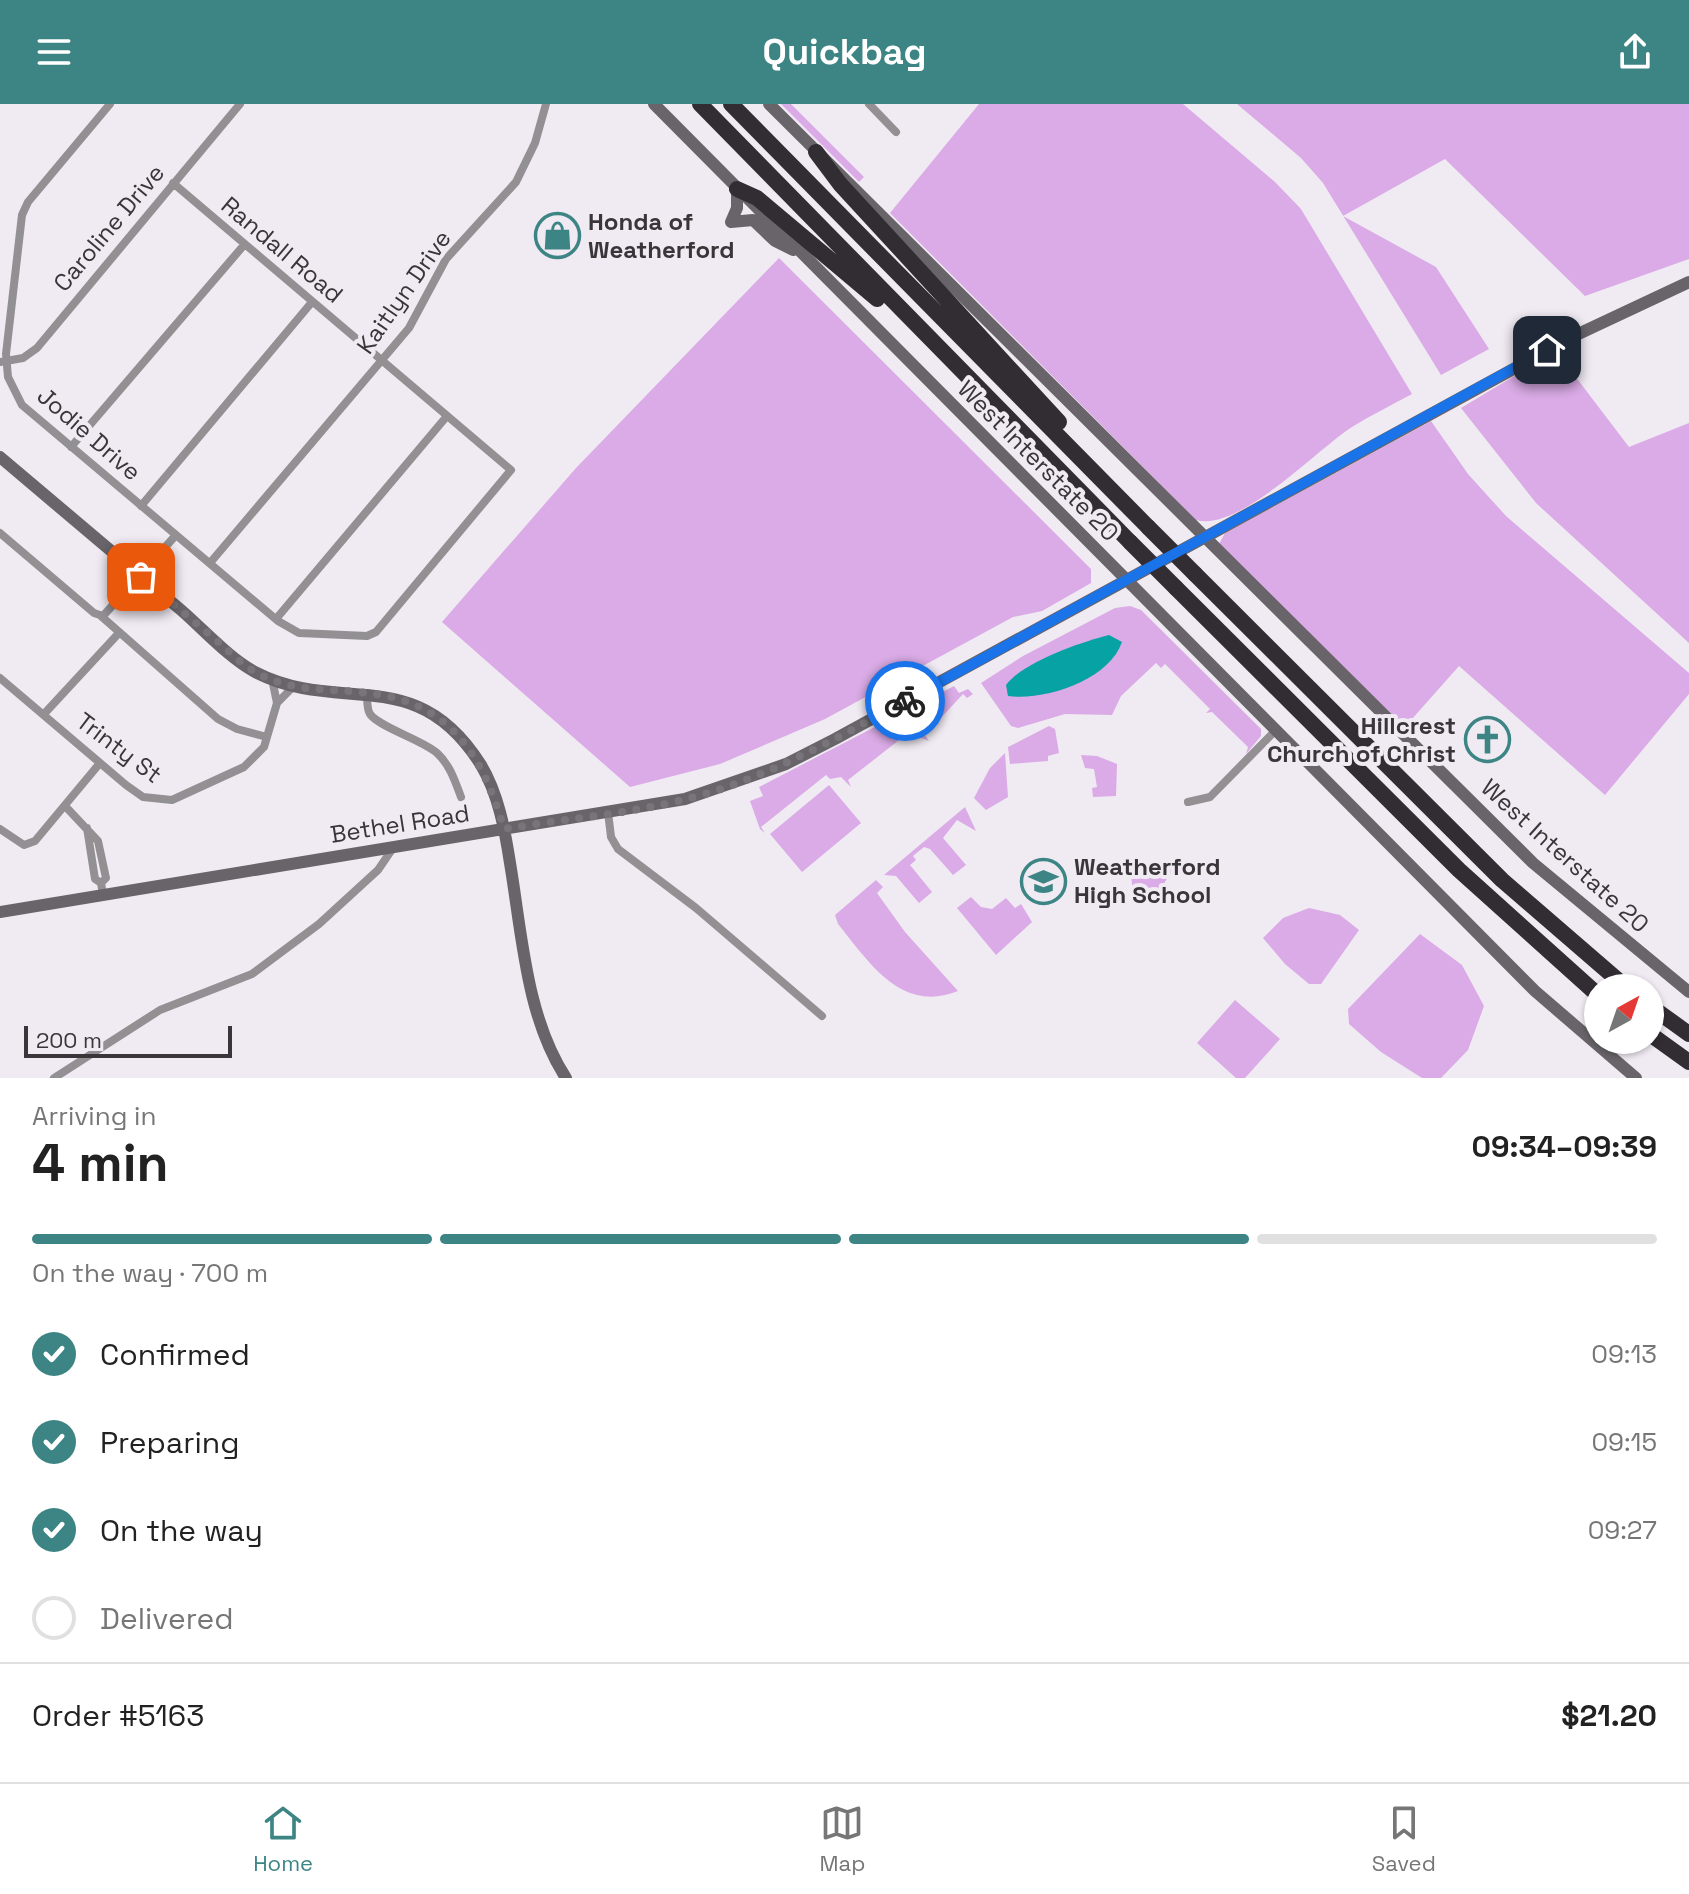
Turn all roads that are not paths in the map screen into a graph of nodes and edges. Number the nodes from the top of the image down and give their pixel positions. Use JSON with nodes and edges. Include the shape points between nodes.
{"nodes":[{"id":1,"x":110,"y":104,"type":"edge"},
{"id":2,"x":240,"y":104,"type":"edge"},
{"id":3,"x":546,"y":104,"type":"edge"},
{"id":4,"x":654,"y":104,"type":"edge"},
{"id":5,"x":700,"y":104,"type":"edge"},
{"id":6,"x":731,"y":104,"type":"edge"},
{"id":7,"x":769,"y":104,"type":"edge"},
{"id":8,"x":869,"y":104,"type":"edge"},
{"id":9,"x":896,"y":132,"type":"dead end"},
{"id":10,"x":816,"y":152,"type":"junction"},
{"id":11,"x":173,"y":183,"type":"junction"},
{"id":12,"x":737,"y":189,"type":"junction"},
{"id":13,"x":244,"y":245,"type":"junction"},
{"id":14,"x":802,"y":254,"type":"junction"},
{"id":15,"x":1689,"y":282,"type":"edge"},
{"id":16,"x":312,"y":302,"type":"junction"},
{"id":17,"x":947,"y":356,"type":"junction"},
{"id":18,"x":381,"y":361,"type":"junction"},
{"id":19,"x":3,"y":362,"type":"edge"},
{"id":20,"x":447,"y":416,"type":"junction"},
{"id":21,"x":71,"y":447,"type":"junction"},
{"id":22,"x":0,"y":457,"type":"edge"},
{"id":23,"x":1092,"y":469,"type":"junction"},
{"id":24,"x":141,"y":506,"type":"junction"},
{"id":25,"x":0,"y":533,"type":"edge"},
{"id":26,"x":176,"y":535,"type":"junction"},
{"id":27,"x":1204,"y":536,"type":"junction"},
{"id":28,"x":210,"y":563,"type":"junction"},
{"id":29,"x":141,"y":577,"type":"junction"},
{"id":30,"x":1126,"y":581,"type":"junction"},
{"id":31,"x":101,"y":616,"type":"junction"},
{"id":32,"x":276,"y":619,"type":"junction"},
{"id":33,"x":118,"y":634,"type":"junction"},
{"id":34,"x":367,"y":636,"type":"joint"},
{"id":35,"x":0,"y":678,"type":"edge"},
{"id":36,"x":272,"y":679,"type":"junction"},
{"id":37,"x":294,"y":686,"type":"junction"},
{"id":38,"x":367,"y":692,"type":"junction"},
{"id":39,"x":277,"y":703,"type":"junction"},
{"id":40,"x":44,"y":714,"type":"junction"},
{"id":41,"x":1274,"y":732,"type":"junction"},
{"id":42,"x":267,"y":737,"type":"junction"},
{"id":43,"x":100,"y":763,"type":"junction"},
{"id":44,"x":461,"y":797,"type":"dead end"},
{"id":45,"x":1188,"y":802,"type":"dead end"},
{"id":46,"x":66,"y":807,"type":"junction"},
{"id":47,"x":608,"y":812,"type":"junction"},
{"id":48,"x":0,"y":829,"type":"edge"},
{"id":49,"x":504,"y":829,"type":"junction"},
{"id":50,"x":393,"y":847,"type":"junction"},
{"id":51,"x":102,"y":889,"type":"junction"},
{"id":52,"x":0,"y":912,"type":"edge"},
{"id":53,"x":1609,"y":974,"type":"edge"},
{"id":54,"x":1584,"y":982,"type":"edge"},
{"id":55,"x":1689,"y":992,"type":"edge"},
{"id":56,"x":822,"y":1016,"type":"dead end"},
{"id":57,"x":1664,"y":1016,"type":"edge"},
{"id":58,"x":1689,"y":1034,"type":"edge"},
{"id":59,"x":1664,"y":1044,"type":"edge"},
{"id":60,"x":1689,"y":1062,"type":"edge"},
{"id":61,"x":54,"y":1078,"type":"edge"},
{"id":62,"x":566,"y":1078,"type":"edge"},
{"id":63,"x":1636,"y":1078,"type":"edge"}],
"edges":[{"from":1,"to":19,"type":"street","name":"Jodie Drive","via":[[24,209]]},
{"from":2,"to":11,"type":"street","name":"Caroline Drive"},
{"from":3,"to":18,"type":"street","name":"Kaitlyn Drive","via":[[516,182],[446,259],[409,328]]},
{"from":4,"to":12,"type":"main road","name":"West Interstate 20"},
{"from":5,"to":17,"type":"highway"},
{"from":6,"to":23,"type":"highway"},
{"from":7,"to":10,"type":"main road","name":"West Interstate 20"},
{"from":8,"to":9,"type":"street"},
{"from":10,"to":23,"type":"highway","via":[[1039,399]]},
{"from":10,"to":27,"type":"main road","name":"West Interstate 20"},
{"from":11,"to":13,"type":"street","name":"Randall Road"},
{"from":11,"to":19,"type":"street","name":"Caroline Drive","via":[[37,348]]},
{"from":12,"to":14,"type":"main road","name":"West Interstate 20"},
{"from":12,"to":14,"type":"main road","via":[[731,222],[753,220],[775,241]]},
{"from":12,"to":17,"type":"highway","via":[[757,198],[927,346]]},
{"from":13,"to":16,"type":"street","name":"Randall Road"},
{"from":13,"to":21,"type":"street"},
{"from":14,"to":30,"type":"main road","name":"West Interstate 20"},
{"from":15,"to":27,"type":"main road","name":"Bethel Road","via":[[1574,336]]},
{"from":16,"to":18,"type":"street","name":"Randall Road"},
{"from":16,"to":24,"type":"street"},
{"from":17,"to":54,"type":"highway","bridge":true,"via":[[1459,870]]},
{"from":18,"to":20,"type":"street","name":"Randall Road"},
{"from":18,"to":28,"type":"street","name":"Kaitlyn Drive"},
{"from":19,"to":21,"type":"street","name":"Jodie Drive","via":[[22,405]]},
{"from":20,"to":32,"type":"street"},
{"from":20,"to":34,"type":"street","name":"Randall Road","via":[[511,470],[376,632]]},
{"from":21,"to":24,"type":"street","name":"Jodie Drive"},
{"from":22,"to":29,"type":"main road"},
{"from":23,"to":53,"type":"highway","bridge":true,"via":[[1494,872]]},
{"from":24,"to":26,"type":"street","name":"Jodie Drive"},
{"from":25,"to":31,"type":"street"},
{"from":26,"to":28,"type":"street","name":"Jodie Drive"},
{"from":26,"to":29,"type":"street"},
{"from":27,"to":30,"type":"main road","name":"Bethel Road"},
{"from":27,"to":55,"type":"main road","name":"West Interstate 20","via":[[1533,863]]},
{"from":28,"to":32,"type":"street","name":"Jodie Drive"},
{"from":29,"to":31,"type":"street","via":[[111,612]]},
{"from":29,"to":36,"type":"main road","via":[[253,671]]},
{"from":30,"to":41,"type":"main road","name":"West Interstate 20"},
{"from":30,"to":47,"type":"main road","name":"Bethel Road","via":[[786,764],[685,799]]},
{"from":31,"to":33,"type":"street"},
{"from":32,"to":34,"type":"street","name":"Jodie Drive","via":[[299,633]]},
{"from":33,"to":40,"type":"street"},
{"from":33,"to":42,"type":"street","via":[[218,719]]},
{"from":35,"to":40,"type":"street","name":"Trinty St"},
{"from":36,"to":37,"type":"main road"},
{"from":36,"to":39,"type":"street","name":"Trinty St"},
{"from":37,"to":38,"type":"main road"},
{"from":37,"to":39,"type":"street","name":"Trinty St"},
{"from":38,"to":44,"type":"street","via":[[369,713],[438,753]]},
{"from":38,"to":49,"type":"main road","via":[[423,708],[466,744],[482,767]]},
{"from":39,"to":42,"type":"street","name":"Trinty St"},
{"from":40,"to":43,"type":"street","name":"Trinty St"},
{"from":41,"to":45,"type":"street","via":[[1210,797]]},
{"from":41,"to":63,"type":"main road","name":"West Interstate 20","via":[[1535,991]]},
{"from":42,"to":43,"type":"street","name":"Trinty St","via":[[259,755],[244,767],[172,800],[143,797]]},
{"from":43,"to":46,"type":"street"},
{"from":46,"to":48,"type":"street","via":[[29,844],[18,843]]},
{"from":46,"to":51,"type":"street","via":[[87,828],[95,879]]},
{"from":47,"to":49,"type":"main road","name":"Bethel Road"},
{"from":47,"to":56,"type":"street","via":[[618,849]]},
{"from":49,"to":50,"type":"main road","name":"Bethel Road"},
{"from":49,"to":62,"type":"main road","via":[[534,1006]]},
{"from":50,"to":51,"type":"main road","name":"Bethel Road"},
{"from":50,"to":61,"type":"street","via":[[378,870],[319,924],[252,974],[160,1010]]},
{"from":51,"to":52,"type":"main road","name":"Bethel Road"},
{"from":57,"to":58,"type":"highway"},
{"from":59,"to":60,"type":"highway"}]}
